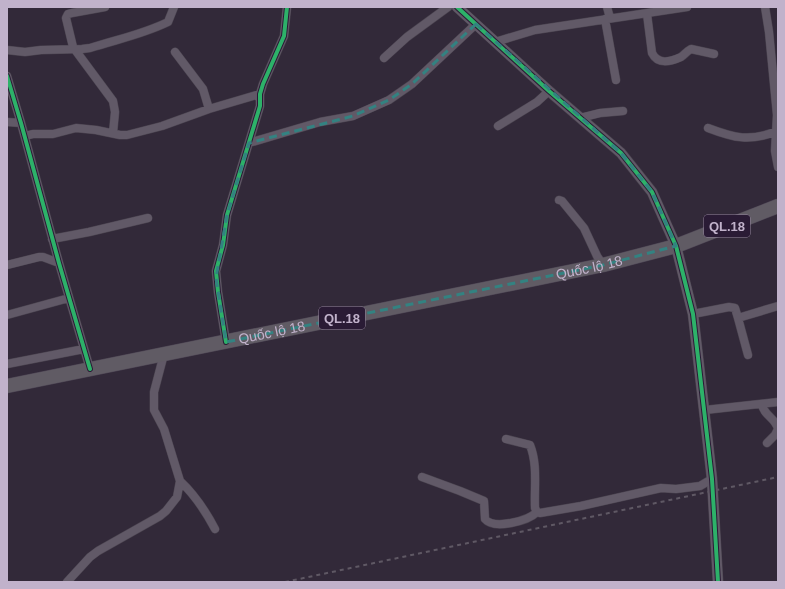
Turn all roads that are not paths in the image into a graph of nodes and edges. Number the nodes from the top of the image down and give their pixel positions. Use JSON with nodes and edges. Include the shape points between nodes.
{"nodes":[{"id":1,"x":105,"y":7,"type":"edge"},
{"id":2,"x":174,"y":7,"type":"edge"},
{"id":3,"x":287,"y":7,"type":"edge"},
{"id":4,"x":448,"y":7,"type":"edge"},
{"id":5,"x":457,"y":7,"type":"edge"},
{"id":6,"x":608,"y":7,"type":"edge"},
{"id":7,"x":687,"y":7,"type":"edge"},
{"id":8,"x":765,"y":7,"type":"edge"},
{"id":9,"x":647,"y":14,"type":"junction"},
{"id":10,"x":608,"y":19,"type":"junction"},
{"id":11,"x":476,"y":24,"type":"junction"},
{"id":12,"x":495,"y":42,"type":"junction"},
{"id":13,"x":74,"y":49,"type":"junction"},
{"id":14,"x":7,"y":50,"type":"edge"},
{"id":15,"x":175,"y":52,"type":"dead end"},
{"id":16,"x":714,"y":54,"type":"dead end"},
{"id":17,"x":384,"y":58,"type":"dead end"},
{"id":18,"x":7,"y":76,"type":"edge"},
{"id":19,"x":616,"y":80,"type":"dead end"},
{"id":20,"x":549,"y":91,"type":"junction"},
{"id":21,"x":260,"y":94,"type":"junction"},
{"id":22,"x":209,"y":109,"type":"junction"},
{"id":23,"x":623,"y":111,"type":"dead end"},
{"id":24,"x":580,"y":118,"type":"junction"},
{"id":25,"x":7,"y":122,"type":"edge"},
{"id":26,"x":21,"y":123,"type":"junction"},
{"id":27,"x":498,"y":126,"type":"dead end"},
{"id":28,"x":708,"y":128,"type":"dead end"},
{"id":29,"x":776,"y":131,"type":"junction"},
{"id":30,"x":113,"y":133,"type":"junction"},
{"id":31,"x":25,"y":136,"type":"junction"},
{"id":32,"x":249,"y":143,"type":"junction"},
{"id":33,"x":778,"y":166,"type":"edge"},
{"id":34,"x":559,"y":200,"type":"dead end"},
{"id":35,"x":778,"y":206,"type":"edge"},
{"id":36,"x":148,"y":218,"type":"dead end"},
{"id":37,"x":52,"y":239,"type":"junction"},
{"id":38,"x":676,"y":246,"type":"junction"},
{"id":39,"x":59,"y":263,"type":"junction"},
{"id":40,"x":7,"y":265,"type":"edge"},
{"id":41,"x":603,"y":265,"type":"junction"},
{"id":42,"x":69,"y":298,"type":"junction"},
{"id":43,"x":778,"y":306,"type":"edge"},
{"id":44,"x":693,"y":314,"type":"junction"},
{"id":45,"x":7,"y":315,"type":"edge"},
{"id":46,"x":738,"y":318,"type":"junction"},
{"id":47,"x":226,"y":342,"type":"junction"},
{"id":48,"x":84,"y":348,"type":"junction"},
{"id":49,"x":164,"y":354,"type":"junction"},
{"id":50,"x":748,"y":355,"type":"dead end"},
{"id":51,"x":7,"y":364,"type":"edge"},
{"id":52,"x":90,"y":370,"type":"junction"},
{"id":53,"x":7,"y":386,"type":"edge"},
{"id":54,"x":778,"y":402,"type":"edge"},
{"id":55,"x":762,"y":404,"type":"junction"},
{"id":56,"x":704,"y":410,"type":"junction"},
{"id":57,"x":778,"y":429,"type":"edge"},
{"id":58,"x":506,"y":439,"type":"dead end"},
{"id":59,"x":767,"y":443,"type":"dead end"},
{"id":60,"x":422,"y":477,"type":"dead end"},
{"id":61,"x":712,"y":479,"type":"junction"},
{"id":62,"x":180,"y":481,"type":"junction"},
{"id":63,"x":537,"y":512,"type":"junction"},
{"id":64,"x":215,"y":529,"type":"dead end"},
{"id":65,"x":67,"y":582,"type":"edge"},
{"id":66,"x":718,"y":582,"type":"edge"}],
"edges":[{"from":1,"to":13,"type":"street","via":[[67,16]]},
{"from":2,"to":13,"type":"street","via":[[168,22],[146,32],[90,48]]},
{"from":3,"to":21,"type":"street","via":[[284,36]]},
{"from":4,"to":17,"type":"street","via":[[407,37]]},
{"from":5,"to":11,"type":"street"},
{"from":6,"to":10,"type":"street"},
{"from":7,"to":9,"type":"street"},
{"from":8,"to":29,"type":"street","via":[[777,115]]},
{"from":9,"to":10,"type":"street"},
{"from":9,"to":16,"type":"street","via":[[655,59],[667,61],[691,49]]},
{"from":10,"to":12,"type":"street","via":[[535,30]]},
{"from":10,"to":19,"type":"street"},
{"from":11,"to":12,"type":"street"},
{"from":11,"to":32,"type":"street","via":[[412,84],[390,100],[353,116],[320,122]]},
{"from":12,"to":20,"type":"street"},
{"from":13,"to":14,"type":"street","via":[[25,52]]},
{"from":13,"to":30,"type":"street","via":[[113,101],[116,112]]},
{"from":15,"to":22,"type":"street","via":[[203,89]]},
{"from":18,"to":26,"type":"street"},
{"from":20,"to":24,"type":"street"},
{"from":20,"to":27,"type":"street","via":[[537,102]]},
{"from":21,"to":22,"type":"street"},
{"from":21,"to":32,"type":"street","via":[[260,106]]},
{"from":22,"to":30,"type":"street","via":[[127,135]]},
{"from":23,"to":24,"type":"street"},
{"from":24,"to":38,"type":"street","via":[[621,153],[652,192]]},
{"from":25,"to":26,"type":"street"},
{"from":26,"to":31,"type":"street"},
{"from":28,"to":29,"type":"street","via":[[728,136],[742,138],[758,137]]},
{"from":29,"to":33,"type":"street","via":[[775,157]]},
{"from":30,"to":31,"type":"street","via":[[76,128],[53,134]]},
{"from":31,"to":37,"type":"street"},
{"from":32,"to":47,"type":"street","via":[[227,215],[216,271]]},
{"from":34,"to":41,"type":"street","via":[[584,228]]},
{"from":35,"to":38,"type":"highway","number":"QL.18"},
{"from":36,"to":37,"type":"street"},
{"from":37,"to":39,"type":"street"},
{"from":38,"to":41,"type":"highway","name":"Quốc lộ 18","number":"QL.18"},
{"from":38,"to":44,"type":"street"},
{"from":39,"to":40,"type":"street","via":[[39,257]]},
{"from":39,"to":42,"type":"street"},
{"from":41,"to":47,"type":"highway","name":"Quốc lộ 18","number":"QL.18"},
{"from":42,"to":45,"type":"street"},
{"from":42,"to":48,"type":"street"},
{"from":43,"to":46,"type":"street"},
{"from":44,"to":46,"type":"street","via":[[729,307],[735,308]]},
{"from":44,"to":56,"type":"street"},
{"from":46,"to":50,"type":"street"},
{"from":47,"to":49,"type":"highway","name":"Quốc lộ 18","number":"QL.18"},
{"from":48,"to":51,"type":"street"},
{"from":48,"to":52,"type":"street"},
{"from":49,"to":52,"type":"highway","name":"Quốc lộ 18","number":"QL.18"},
{"from":49,"to":62,"type":"street","via":[[154,392],[154,410],[164,429]]},
{"from":52,"to":53,"type":"highway","name":"Quốc lộ 18","number":"QL.18"},
{"from":54,"to":55,"type":"street"},
{"from":55,"to":56,"type":"street"},
{"from":55,"to":57,"type":"street","via":[[763,410]]},
{"from":56,"to":61,"type":"street"},
{"from":57,"to":59,"type":"street"},
{"from":58,"to":63,"type":"street","via":[[530,445],[536,475]]},
{"from":60,"to":63,"type":"street","via":[[484,502],[484,519],[492,524],[502,525],[531,517]]},
{"from":61,"to":63,"type":"street","via":[[700,486],[661,488],[548,512]]},
{"from":61,"to":66,"type":"street"},
{"from":62,"to":64,"type":"street","via":[[194,495]]},
{"from":62,"to":65,"type":"street","via":[[176,497],[166,511],[98,551]]}]}
